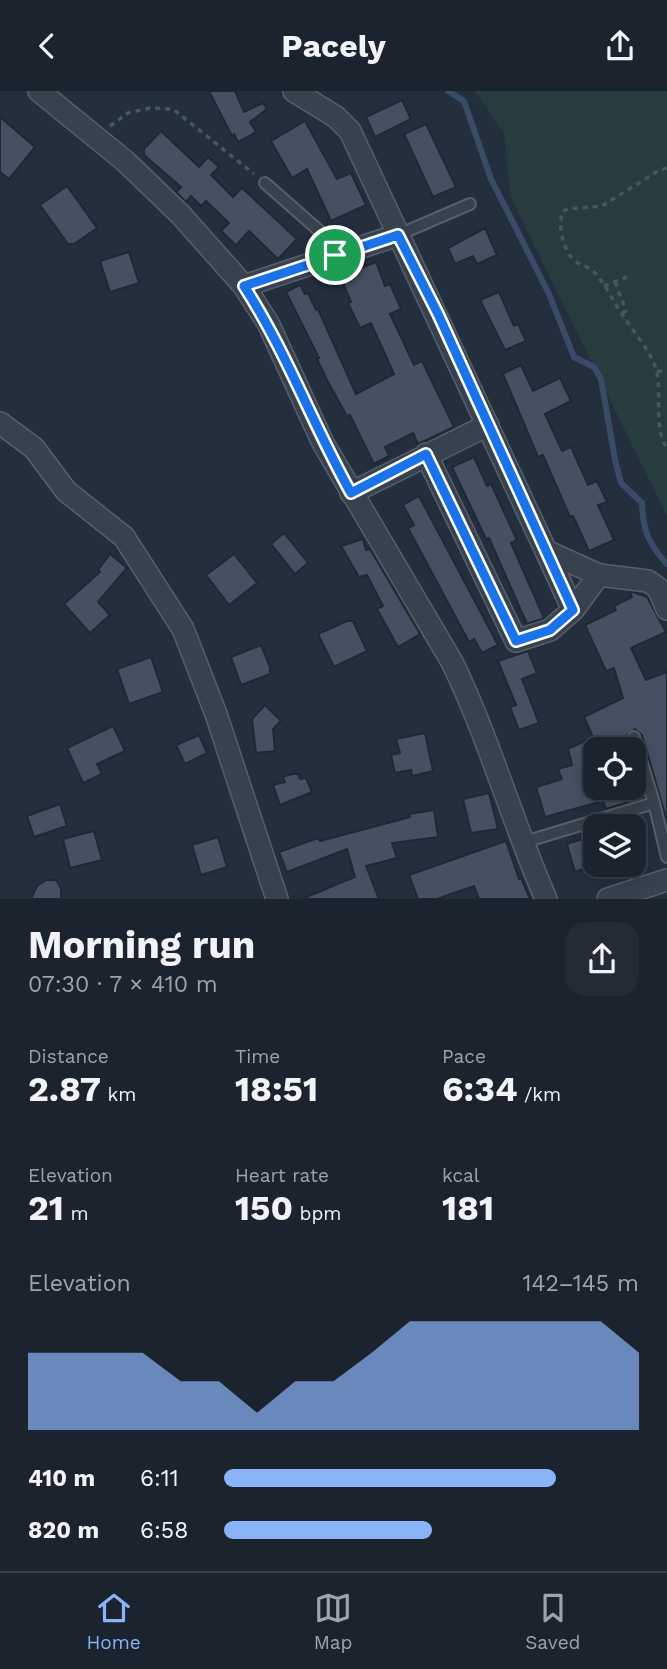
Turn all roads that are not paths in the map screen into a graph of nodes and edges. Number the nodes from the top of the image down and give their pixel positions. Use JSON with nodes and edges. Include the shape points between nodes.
{"nodes":[{"id":1,"x":39,"y":91,"type":"edge"},
{"id":2,"x":294,"y":91,"type":"edge"},
{"id":3,"x":265,"y":183,"type":"road end"},
{"id":4,"x":470,"y":204,"type":"dead end"},
{"id":5,"x":398,"y":235,"type":"junction"},
{"id":6,"x":335,"y":255,"type":"junction"},
{"id":7,"x":244,"y":286,"type":"junction"},
{"id":8,"x":0,"y":423,"type":"edge"},
{"id":9,"x":488,"y":425,"type":"junction"},
{"id":10,"x":426,"y":454,"type":"junction"},
{"id":11,"x":351,"y":493,"type":"junction"},
{"id":12,"x":546,"y":551,"type":"junction"},
{"id":13,"x":599,"y":575,"type":"junction"},
{"id":14,"x":667,"y":609,"type":"edge"},
{"id":15,"x":573,"y":610,"type":"junction"},
{"id":16,"x":646,"y":777,"type":"edge"},
{"id":17,"x":654,"y":803,"type":"junction"},
{"id":18,"x":521,"y":843,"type":"junction"},
{"id":19,"x":667,"y":857,"type":"edge"},
{"id":20,"x":667,"y":880,"type":"edge"},
{"id":21,"x":277,"y":899,"type":"edge"},
{"id":22,"x":546,"y":899,"type":"edge"},
{"id":23,"x":608,"y":899,"type":"edge"}],
"edges":[{"from":1,"to":7,"type":"street","via":[[125,161]]},
{"from":2,"to":5,"type":"street","via":[[350,131]]},
{"from":3,"to":6,"type":"lane","via":[[324,235]]},
{"from":4,"to":5,"type":"lane"},
{"from":5,"to":6,"type":"street"},
{"from":5,"to":9,"type":"street"},
{"from":6,"to":7,"type":"street"},
{"from":7,"to":11,"type":"street","via":[[268,323]]},
{"from":8,"to":21,"type":"street","via":[[34,448],[66,491],[124,537],[183,629],[216,713]]},
{"from":9,"to":10,"type":"street"},
{"from":9,"to":12,"type":"street"},
{"from":10,"to":11,"type":"street"},
{"from":10,"to":15,"type":"street","via":[[516,641],[550,630]]},
{"from":11,"to":18,"type":"street","via":[[467,693]]},
{"from":12,"to":13,"type":"street"},
{"from":12,"to":15,"type":"street"},
{"from":13,"to":14,"type":"street","via":[[648,581],[658,588]]},
{"from":13,"to":15,"type":"street"},
{"from":16,"to":17,"type":"lane"},
{"from":17,"to":18,"type":"lane"},
{"from":17,"to":19,"type":"lane"},
{"from":18,"to":22,"type":"street"},
{"from":20,"to":23,"type":"street"}]}
